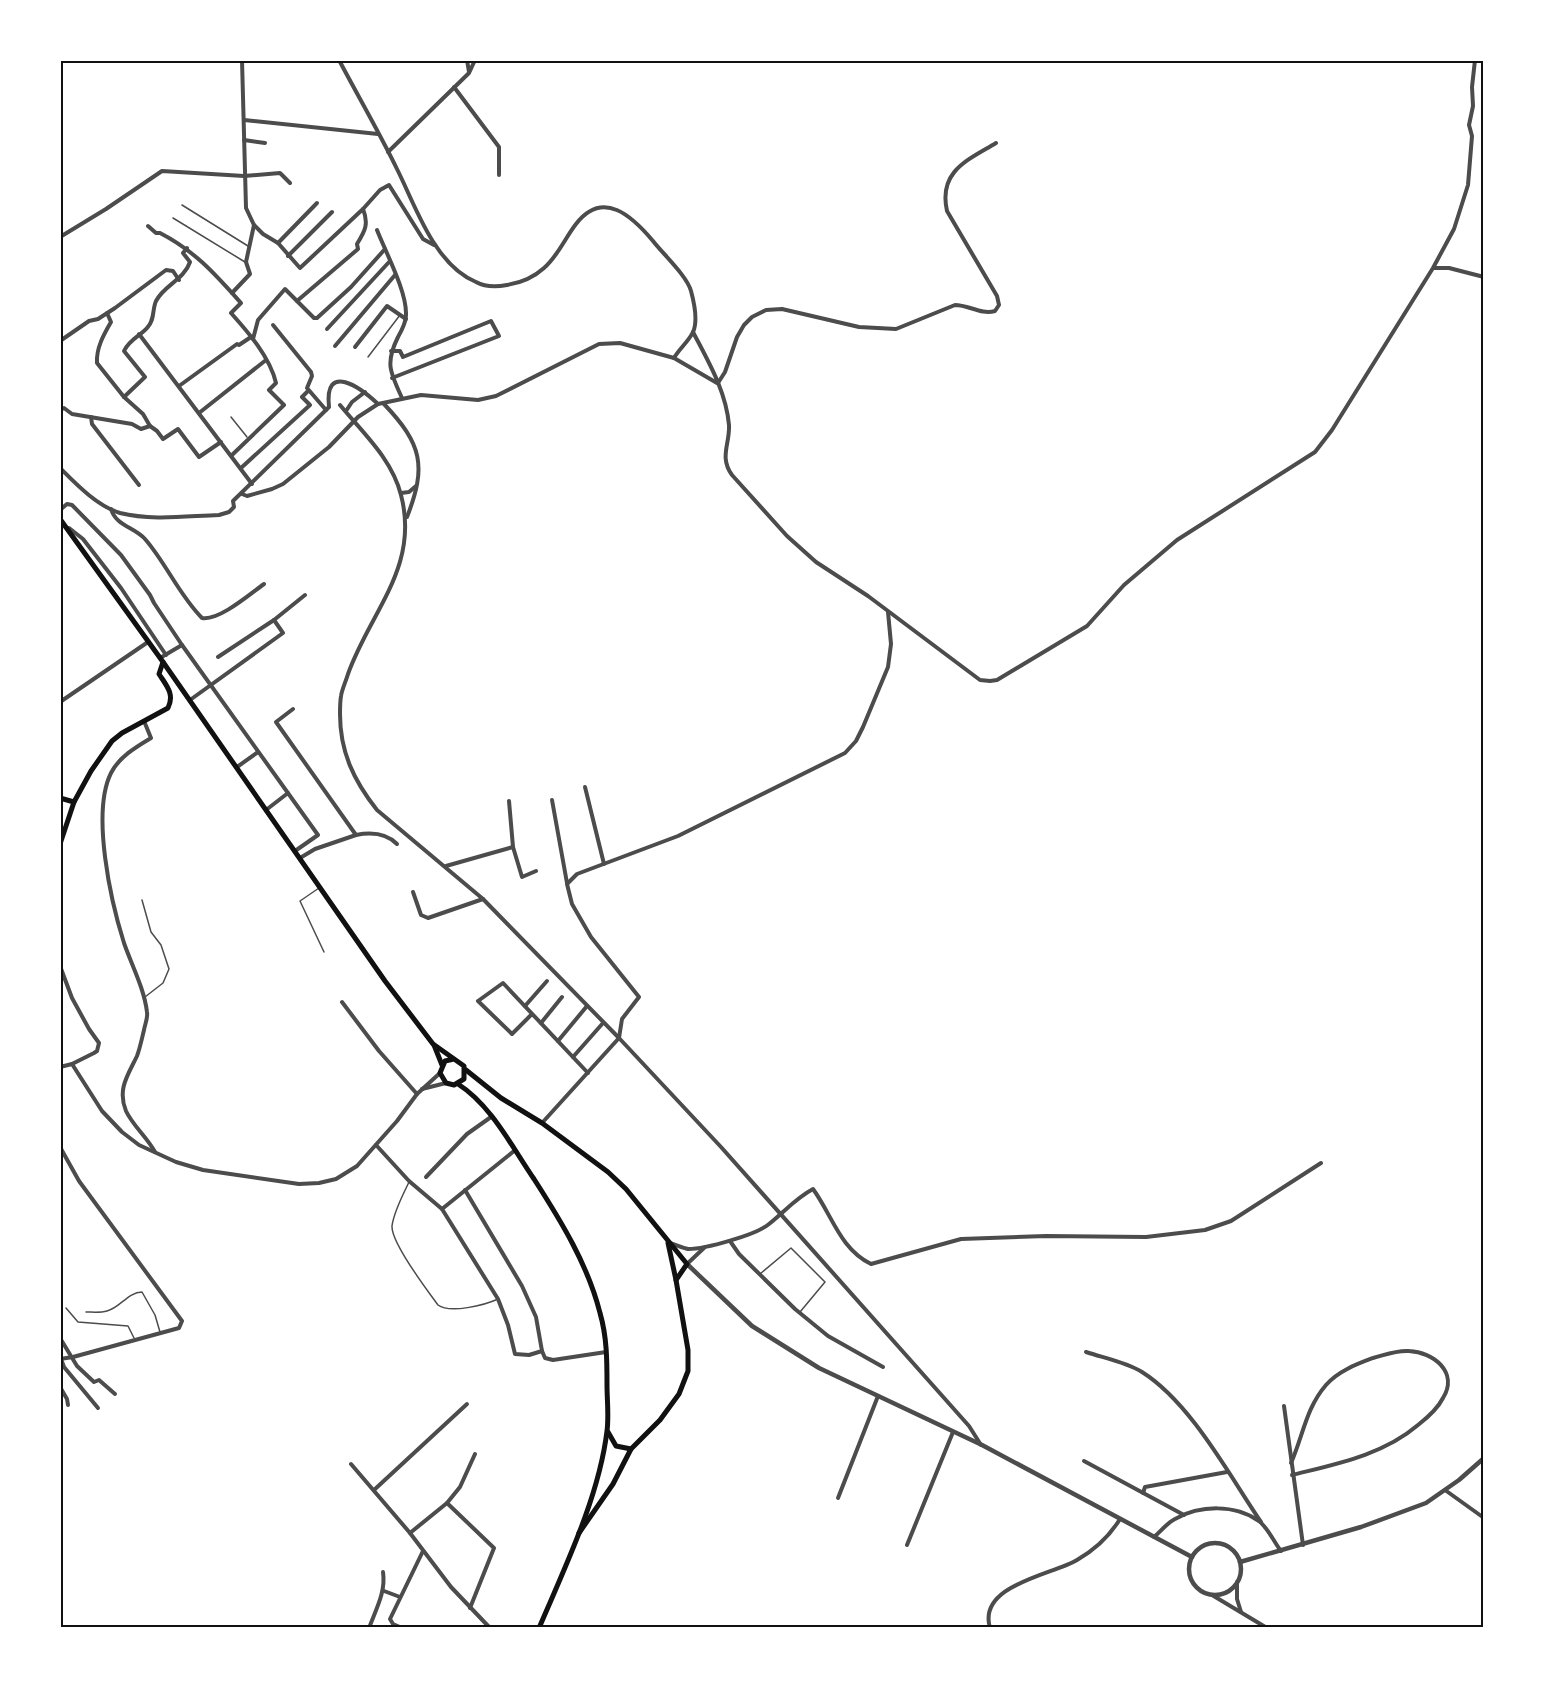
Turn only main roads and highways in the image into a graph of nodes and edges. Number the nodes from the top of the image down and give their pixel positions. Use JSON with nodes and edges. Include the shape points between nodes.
{"nodes":[{"id":1,"x":62,"y":522,"type":"edge"},
{"id":2,"x":163,"y":659,"type":"junction"},
{"id":3,"x":60,"y":798,"type":"edge"},
{"id":4,"x":74,"y":802,"type":"junction"},
{"id":5,"x":60,"y":844,"type":"edge"},
{"id":6,"x":433,"y":1044,"type":"junction"},
{"id":7,"x":454,"y":1059,"type":"junction"},
{"id":8,"x":442,"y":1065,"type":"junction"},
{"id":9,"x":466,"y":1070,"type":"junction"},
{"id":10,"x":458,"y":1084,"type":"junction"},
{"id":11,"x":668,"y":1243,"type":"junction"},
{"id":12,"x":676,"y":1280,"type":"junction"},
{"id":13,"x":607,"y":1430,"type":"junction"},
{"id":14,"x":631,"y":1449,"type":"junction"},
{"id":15,"x":592,"y":1492,"type":"junction"},
{"id":16,"x":600,"y":1502,"type":"junction"},
{"id":17,"x":579,"y":1533,"type":"junction"},
{"id":18,"x":539,"y":1628,"type":"edge"}],
"edges":[{"from":1,"to":2,"type":"main road"},
{"from":2,"to":4,"type":"main road","via":[[159,674],[172,702],[162,713],[112,741]]},
{"from":2,"to":6,"type":"main road","via":[[385,981]]},
{"from":3,"to":4,"type":"main road"},
{"from":4,"to":5,"type":"main road"},
{"from":6,"to":7,"type":"main road"},
{"from":6,"to":8,"type":"main road"},
{"from":7,"to":8,"type":"main road"},
{"from":7,"to":9,"type":"main road"},
{"from":8,"to":10,"type":"main road","via":[[440,1073],[446,1083]]},
{"from":9,"to":10,"type":"main road"},
{"from":9,"to":11,"type":"main road","via":[[615,1178]]},
{"from":10,"to":13,"type":"main road","via":[[491,1117],[553,1209],[581,1260],[600,1312],[607,1352]]},
{"from":11,"to":12,"type":"main road"},
{"from":11,"to":12,"type":"main road","via":[[687,1264]]},
{"from":12,"to":14,"type":"main road","via":[[688,1371],[679,1394]]},
{"from":13,"to":14,"type":"main road","via":[[616,1446]]},
{"from":13,"to":15,"type":"main road"},
{"from":14,"to":16,"type":"main road"},
{"from":15,"to":16,"type":"main road","via":[[593,1500]]},
{"from":15,"to":17,"type":"main road"},
{"from":16,"to":17,"type":"main road"},
{"from":17,"to":18,"type":"main road"}]}
